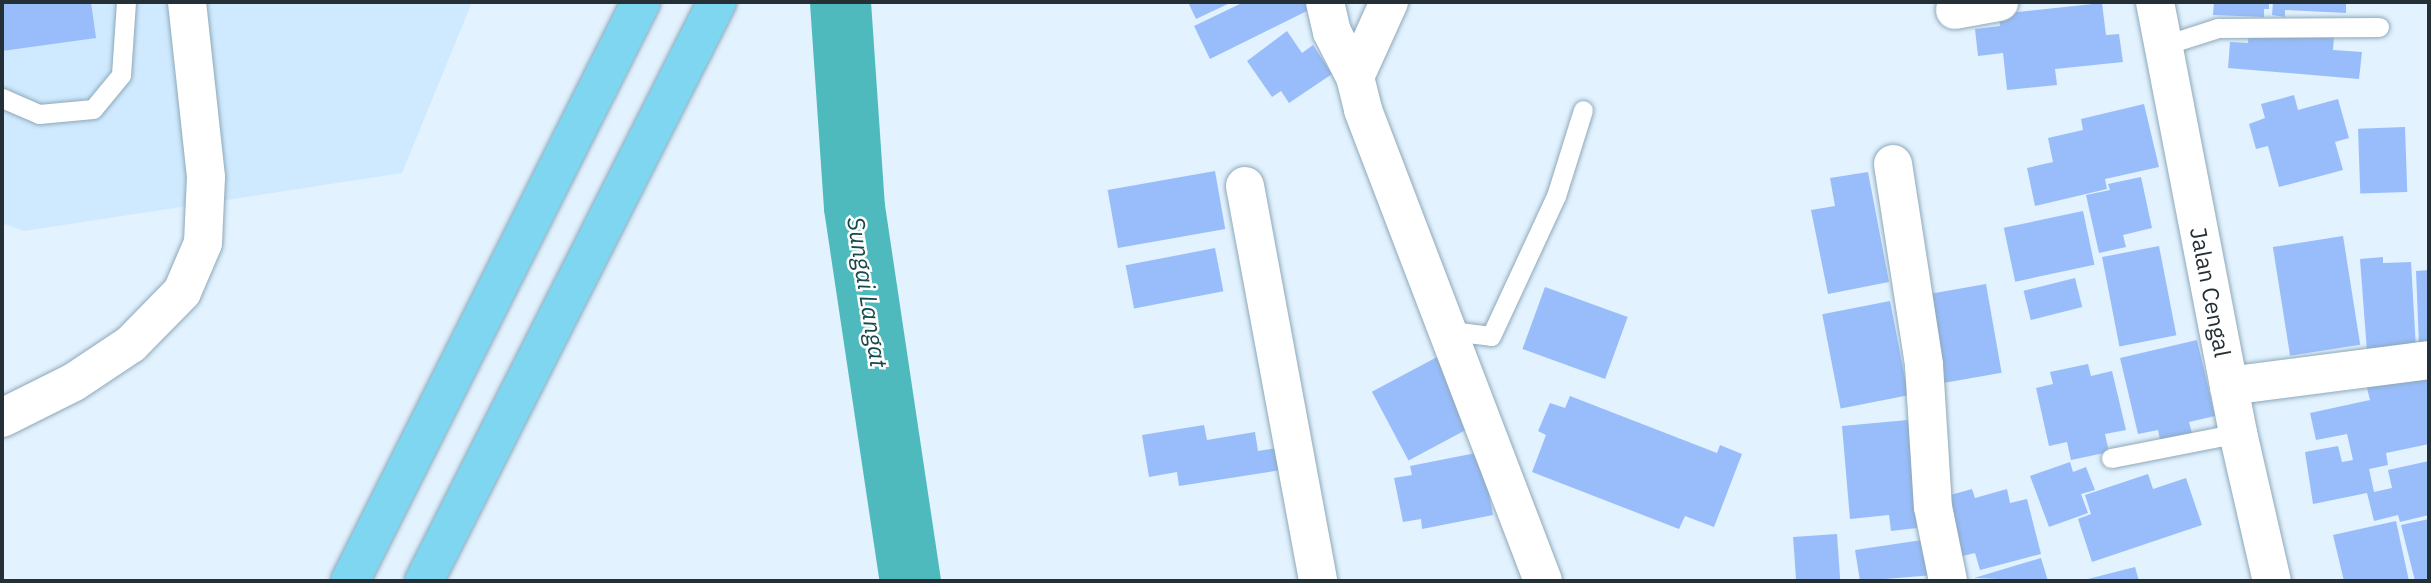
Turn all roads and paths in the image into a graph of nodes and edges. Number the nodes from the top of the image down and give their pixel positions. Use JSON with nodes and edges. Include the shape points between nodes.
{"nodes":[{"id":1,"x":126,"y":2,"type":"edge"},
{"id":2,"x":187,"y":2,"type":"edge"},
{"id":3,"x":641,"y":2,"type":"edge"},
{"id":4,"x":717,"y":2,"type":"edge"},
{"id":5,"x":1325,"y":2,"type":"edge"},
{"id":6,"x":1389,"y":2,"type":"edge"},
{"id":7,"x":1999,"y":2,"type":"edge"},
{"id":8,"x":2155,"y":2,"type":"edge"},
{"id":9,"x":1955,"y":10,"type":"dead end"},
{"id":10,"x":2379,"y":27,"type":"dead end"},
{"id":11,"x":2165,"y":45,"type":"junction"},
{"id":12,"x":1355,"y":77,"type":"junction"},
{"id":13,"x":2,"y":98,"type":"edge"},
{"id":14,"x":1583,"y":110,"type":"dead end"},
{"id":15,"x":1893,"y":164,"type":"dead end"},
{"id":16,"x":1245,"y":186,"type":"dead end"},
{"id":17,"x":1451,"y":331,"type":"junction"},
{"id":18,"x":2429,"y":360,"type":"edge"},
{"id":19,"x":2229,"y":386,"type":"junction"},
{"id":20,"x":2,"y":418,"type":"edge"},
{"id":21,"x":2238,"y":433,"type":"junction"},
{"id":22,"x":2111,"y":458,"type":"dead end"},
{"id":23,"x":350,"y":581,"type":"edge"},
{"id":24,"x":424,"y":581,"type":"edge"},
{"id":25,"x":1318,"y":581,"type":"edge"},
{"id":26,"x":1543,"y":581,"type":"edge"},
{"id":27,"x":1948,"y":581,"type":"edge"},
{"id":28,"x":2273,"y":581,"type":"edge"}],
"edges":[{"from":1,"to":13,"type":"lane","via":[[121,75],[93,109],[39,114]]},
{"from":2,"to":20,"type":"street","via":[[206,177],[203,243],[181,292],[131,344],[74,382]]},
{"from":3,"to":23,"type":"highway"},
{"from":4,"to":24,"type":"highway"},
{"from":5,"to":12,"type":"street","via":[[1332,32]]},
{"from":6,"to":12,"type":"street"},
{"from":7,"to":9,"type":"street"},
{"from":8,"to":11,"type":"street","name":"Jalan Cengal"},
{"from":10,"to":11,"type":"lane","via":[[2218,28]]},
{"from":11,"to":19,"type":"street","name":"Jalan Cengal"},
{"from":12,"to":17,"type":"street","via":[[1363,110]]},
{"from":14,"to":17,"type":"lane","via":[[1556,196],[1491,336]]},
{"from":15,"to":27,"type":"street","via":[[1924,365],[1933,507]]},
{"from":16,"to":25,"type":"street"},
{"from":17,"to":26,"type":"street"},
{"from":18,"to":19,"type":"street"},
{"from":19,"to":21,"type":"street","name":"Jalan Cengal"},
{"from":21,"to":22,"type":"lane"},
{"from":21,"to":28,"type":"street","name":"Jalan Cengal"}]}
